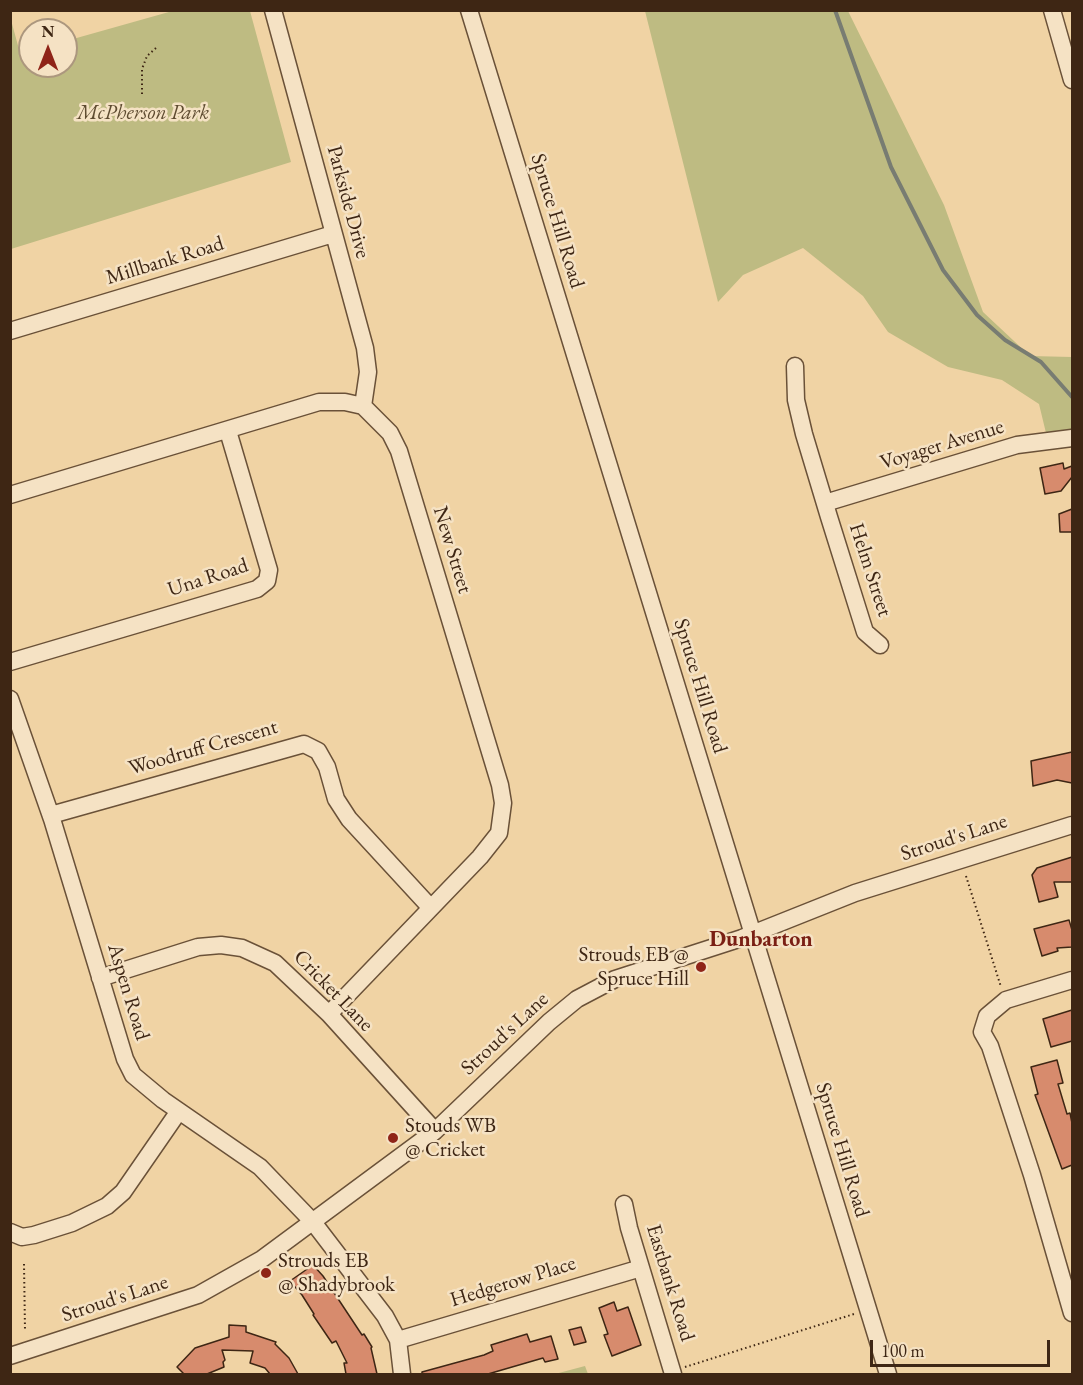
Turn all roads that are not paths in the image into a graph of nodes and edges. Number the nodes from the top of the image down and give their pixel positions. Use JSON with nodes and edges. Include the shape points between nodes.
{"nodes":[{"id":1,"x":273,"y":10,"type":"edge"},
{"id":2,"x":469,"y":10,"type":"edge"},
{"id":3,"x":1052,"y":10,"type":"edge"},
{"id":4,"x":1072,"y":80,"type":"edge"},
{"id":5,"x":333,"y":234,"type":"junction"},
{"id":6,"x":10,"y":332,"type":"edge"},
{"id":7,"x":795,"y":366,"type":"dead end"},
{"id":8,"x":363,"y":406,"type":"junction"},
{"id":9,"x":228,"y":430,"type":"junction"},
{"id":10,"x":1072,"y":438,"type":"edge"},
{"id":11,"x":10,"y":495,"type":"edge"},
{"id":12,"x":825,"y":503,"type":"junction"},
{"id":13,"x":880,"y":645,"type":"dead end"},
{"id":14,"x":10,"y":662,"type":"edge"},
{"id":15,"x":10,"y":699,"type":"edge"},
{"id":16,"x":51,"y":815,"type":"junction"},
{"id":17,"x":1072,"y":825,"type":"edge"},
{"id":18,"x":430,"y":907,"type":"junction"},
{"id":19,"x":752,"y":933,"type":"junction"},
{"id":20,"x":100,"y":978,"type":"junction"},
{"id":21,"x":1072,"y":981,"type":"edge"},
{"id":22,"x":329,"y":1014,"type":"junction"},
{"id":23,"x":179,"y":1111,"type":"junction"},
{"id":24,"x":435,"y":1131,"type":"junction"},
{"id":25,"x":624,"y":1204,"type":"dead end"},
{"id":26,"x":313,"y":1222,"type":"junction"},
{"id":27,"x":10,"y":1232,"type":"edge"},
{"id":28,"x":641,"y":1268,"type":"junction"},
{"id":29,"x":1072,"y":1313,"type":"edge"},
{"id":30,"x":398,"y":1340,"type":"junction"},
{"id":31,"x":10,"y":1356,"type":"edge"},
{"id":32,"x":673,"y":1372,"type":"edge"},
{"id":33,"x":402,"y":1374,"type":"edge"},
{"id":34,"x":888,"y":1374,"type":"edge"}],
"edges":[{"from":1,"to":5,"type":"street","name":"Parkside Drive"},
{"from":2,"to":19,"type":"street","name":"Spruce Hill Road"},
{"from":3,"to":4,"type":"street"},
{"from":5,"to":6,"type":"street","name":"Millbank Road"},
{"from":5,"to":8,"type":"street","name":"Parkside Drive","via":[[365,348],[368,372]]},
{"from":7,"to":12,"type":"street","name":"Helm Street","via":[[796,400]]},
{"from":8,"to":9,"type":"street","via":[[320,402]]},
{"from":8,"to":18,"type":"street","name":"New Street","via":[[390,433],[399,451],[503,803],[498,833]]},
{"from":9,"to":11,"type":"street"},
{"from":9,"to":14,"type":"street","name":"Una Road","via":[[269,570],[267,581],[257,589]]},
{"from":10,"to":12,"type":"street","name":"Voyager Avenue","via":[[1017,446]]},
{"from":12,"to":13,"type":"street","name":"Helm Street","via":[[865,632]]},
{"from":15,"to":16,"type":"street","name":"Aspen Road"},
{"from":16,"to":18,"type":"street","name":"Woodruff Crescent","via":[[304,744],[318,751],[336,798],[349,819]]},
{"from":16,"to":20,"type":"street","name":"Aspen Road"},
{"from":17,"to":19,"type":"street","name":"Stroud's Lane","via":[[855,893]]},
{"from":18,"to":22,"type":"street","name":"New Street"},
{"from":19,"to":24,"type":"street","name":"Stroud's Lane","via":[[615,979],[577,999]]},
{"from":19,"to":34,"type":"street","name":"Spruce Hill Road"},
{"from":20,"to":22,"type":"street","name":"Cricket Lane","via":[[198,947],[242,948],[275,963]]},
{"from":20,"to":23,"type":"street","name":"Aspen Road","via":[[133,1075]]},
{"from":21,"to":29,"type":"street","via":[[1006,1000],[987,1016],[982,1032],[1032,1175]]},
{"from":22,"to":24,"type":"street","name":"Cricket Lane"},
{"from":23,"to":26,"type":"street","name":"Aspen Road","via":[[260,1167]]},
{"from":23,"to":27,"type":"street","via":[[123,1192],[107,1206],[34,1235],[22,1237]]},
{"from":24,"to":26,"type":"street","name":"Stroud's Lane"},
{"from":25,"to":28,"type":"street","name":"Eastbank Road"},
{"from":26,"to":30,"type":"street","name":"Aspen Road","via":[[385,1316]]},
{"from":26,"to":31,"type":"street","name":"Stroud's Lane","via":[[262,1259],[198,1295]]},
{"from":28,"to":30,"type":"street","name":"Hedgerow Place"},
{"from":28,"to":32,"type":"street","name":"Eastbank Road"},
{"from":30,"to":33,"type":"street"}]}
